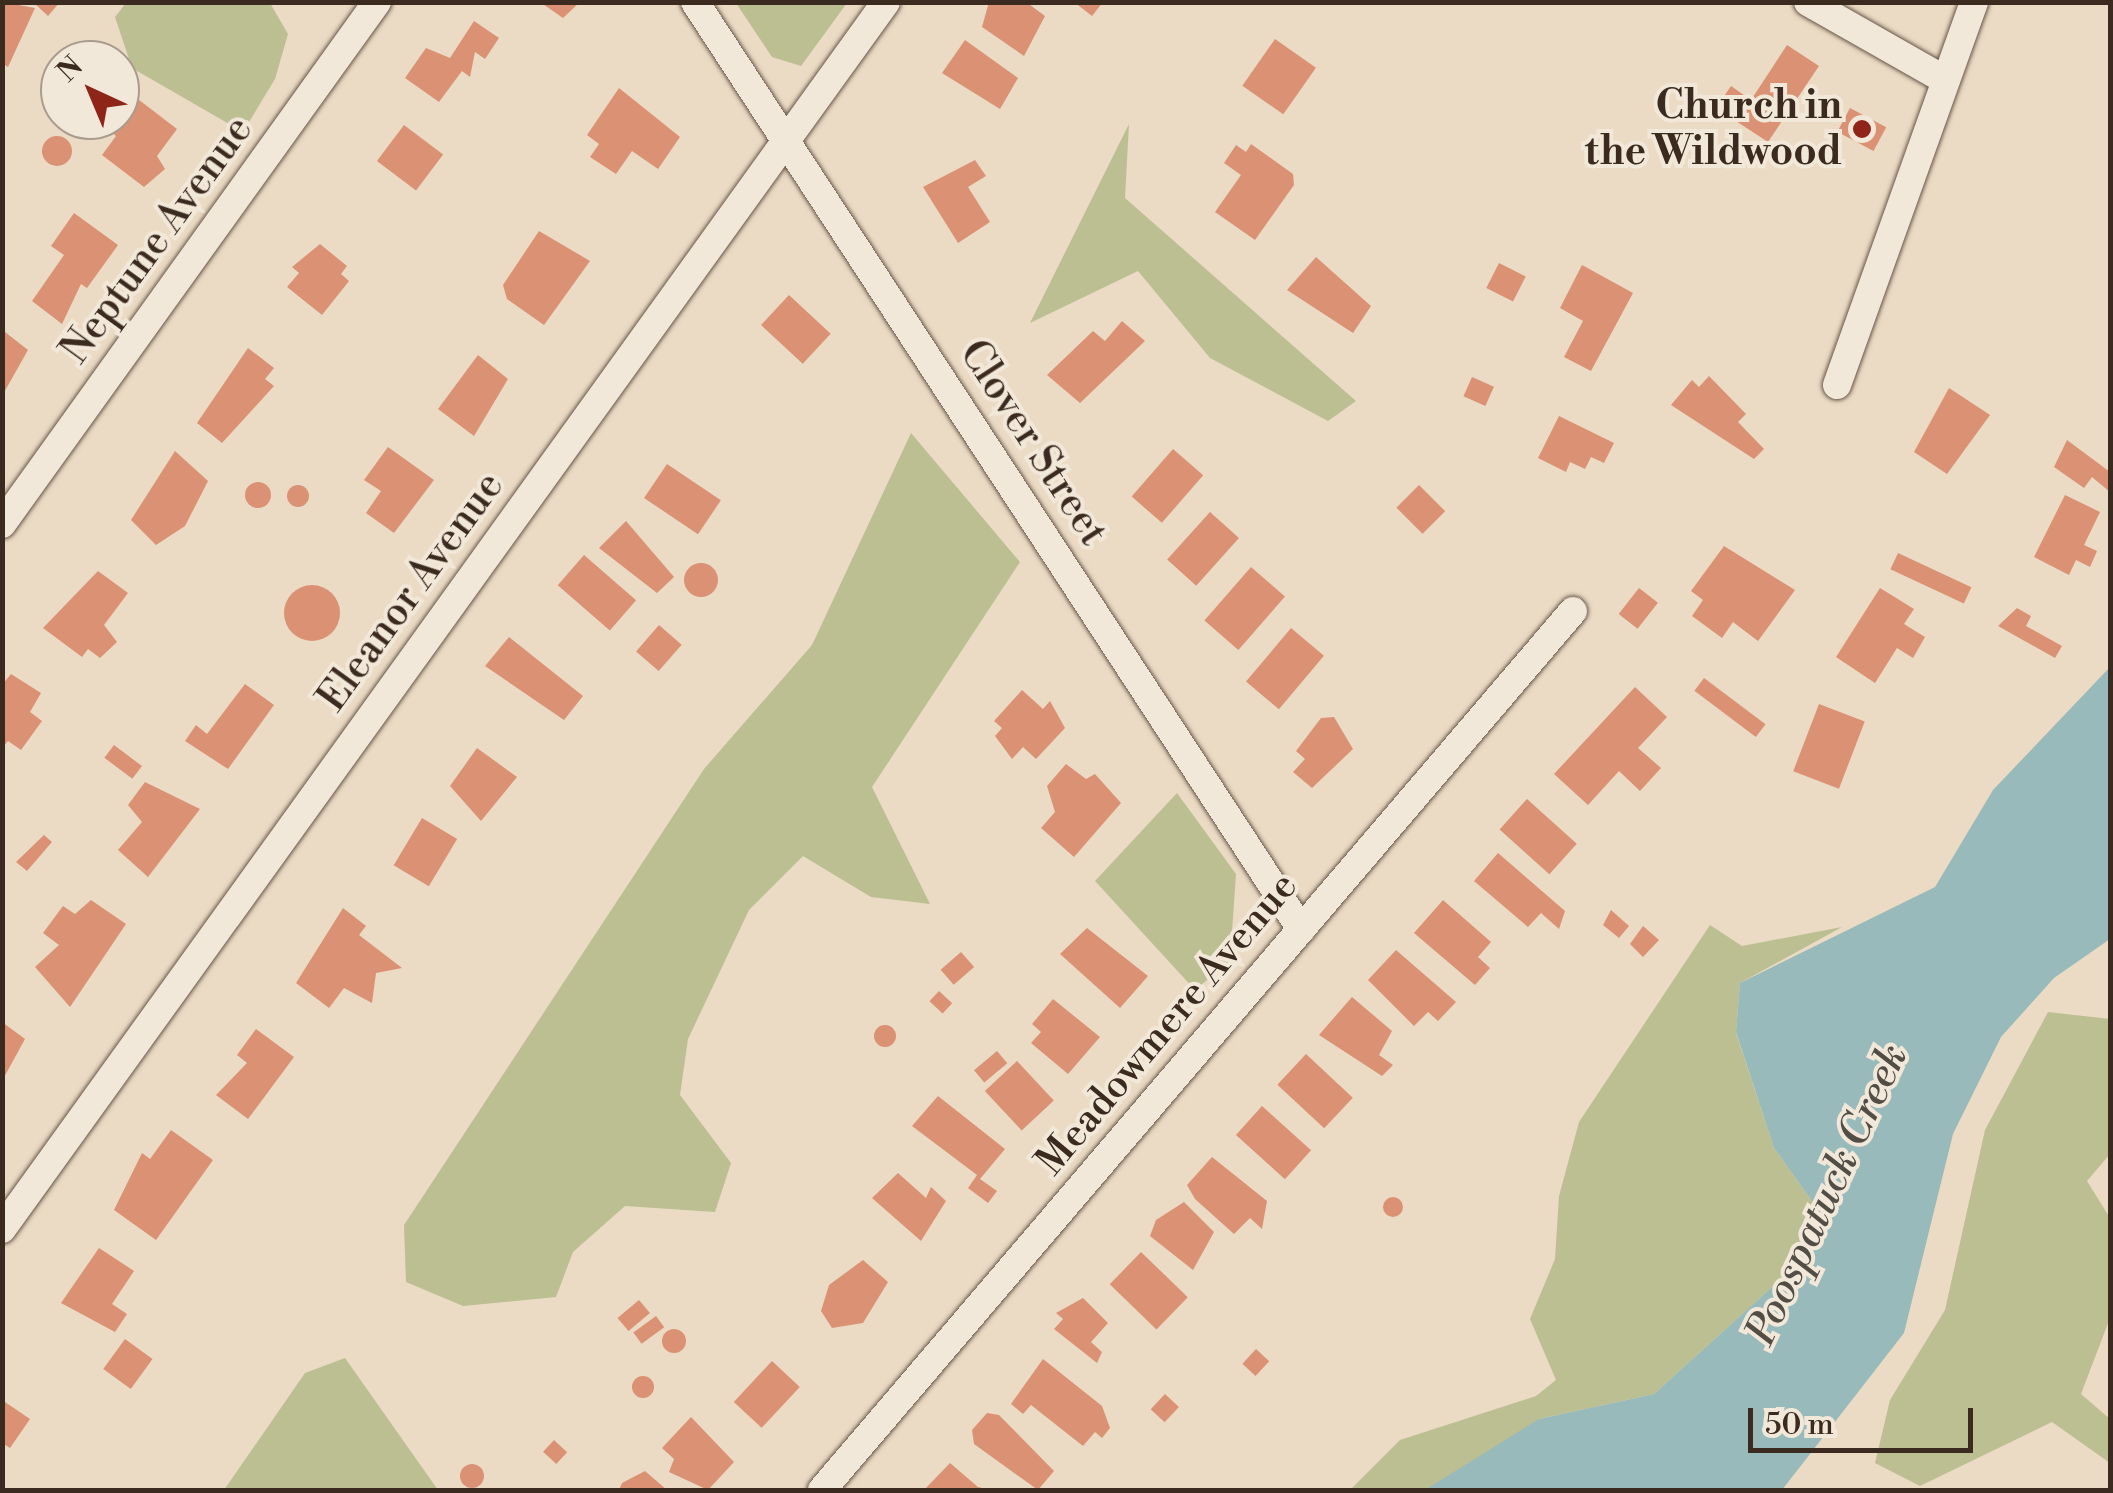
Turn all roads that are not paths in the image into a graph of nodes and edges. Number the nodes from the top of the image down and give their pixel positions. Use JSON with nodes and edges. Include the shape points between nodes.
{"nodes":[{"id":1,"x":377,"y":2,"type":"edge"},
{"id":2,"x":695,"y":2,"type":"edge"},
{"id":3,"x":886,"y":2,"type":"edge"},
{"id":4,"x":1808,"y":2,"type":"edge"},
{"id":5,"x":1974,"y":2,"type":"edge"},
{"id":6,"x":1940,"y":77,"type":"junction"},
{"id":7,"x":786,"y":138,"type":"junction"},
{"id":8,"x":1837,"y":385,"type":"dead end"},
{"id":9,"x":2,"y":524,"type":"edge"},
{"id":10,"x":1573,"y":611,"type":"dead end"},
{"id":11,"x":1301,"y":928,"type":"junction"},
{"id":12,"x":2,"y":1229,"type":"edge"},
{"id":13,"x":822,"y":1490,"type":"edge"}],
"edges":[{"from":1,"to":9,"type":"street","name":"Neptune Avenue"},
{"from":2,"to":7,"type":"street","name":"Clover Street"},
{"from":3,"to":7,"type":"street","name":"Eleanor Avenue"},
{"from":4,"to":6,"type":"street"},
{"from":5,"to":6,"type":"street"},
{"from":6,"to":8,"type":"street"},
{"from":7,"to":11,"type":"street","name":"Clover Street"},
{"from":7,"to":12,"type":"street","name":"Eleanor Avenue"},
{"from":10,"to":11,"type":"street","name":"Meadowmere Avenue"},
{"from":11,"to":13,"type":"street","name":"Meadowmere Avenue"}]}
